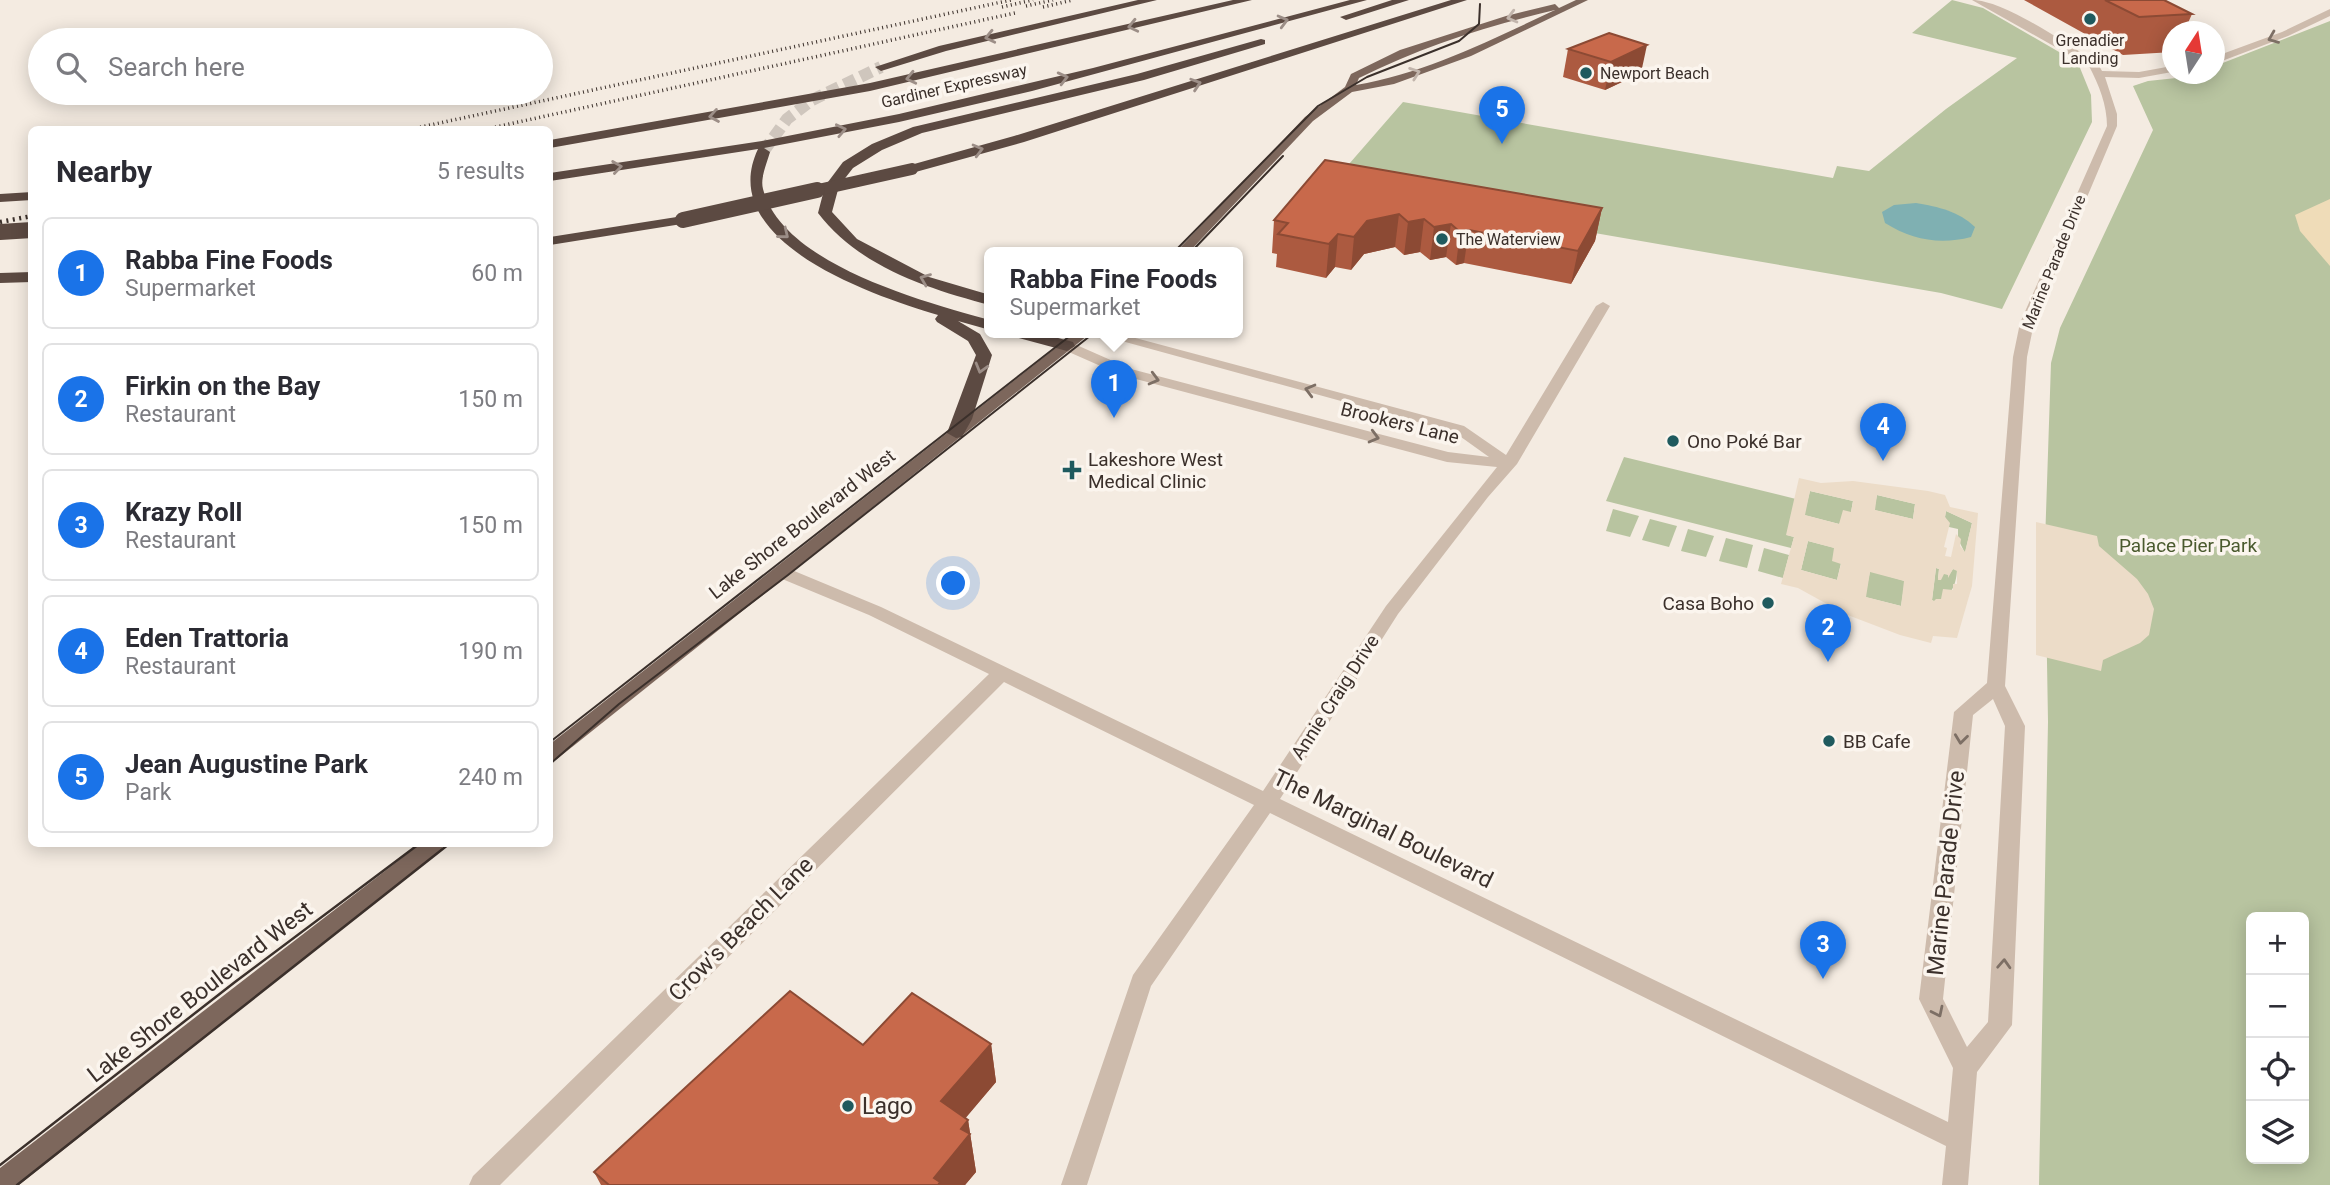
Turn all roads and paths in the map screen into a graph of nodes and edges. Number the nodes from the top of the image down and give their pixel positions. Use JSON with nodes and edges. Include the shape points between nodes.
{"nodes":[{"id":1,"x":1152,"y":0,"type":"edge"},
{"id":2,"x":1247,"y":0,"type":"edge"},
{"id":3,"x":1362,"y":0,"type":"edge"},
{"id":4,"x":1404,"y":0,"type":"edge"},
{"id":5,"x":1977,"y":0,"type":"edge"},
{"id":6,"x":1457,"y":2,"type":"edge"},
{"id":7,"x":1579,"y":2,"type":"edge"},
{"id":8,"x":2330,"y":12,"type":"edge"},
{"id":9,"x":1312,"y":27,"type":"dead end"},
{"id":10,"x":1272,"y":38,"type":"dead end"},
{"id":11,"x":2225,"y":57,"type":"edge"},
{"id":12,"x":881,"y":67,"type":"tunnel mouth"},
{"id":13,"x":2162,"y":71,"type":"edge"},
{"id":14,"x":2099,"y":74,"type":"junction"},
{"id":15,"x":1349,"y":89,"type":"junction"},
{"id":16,"x":553,"y":143,"type":"edge"},
{"id":17,"x":763,"y":152,"type":"tunnel mouth"},
{"id":18,"x":553,"y":177,"type":"edge"},
{"id":19,"x":28,"y":196,"type":"edge"},
{"id":20,"x":0,"y":198,"type":"edge"},
{"id":21,"x":28,"y":230,"type":"edge"},
{"id":22,"x":0,"y":232,"type":"edge"},
{"id":23,"x":553,"y":241,"type":"edge"},
{"id":24,"x":1187,"y":247,"type":"edge"},
{"id":25,"x":28,"y":277,"type":"edge"},
{"id":26,"x":0,"y":278,"type":"edge"},
{"id":27,"x":984,"y":298,"type":"edge"},
{"id":28,"x":1603,"y":306,"type":"dead end"},
{"id":29,"x":923,"y":307,"type":"junction"},
{"id":30,"x":984,"y":323,"type":"edge"},
{"id":31,"x":1039,"y":338,"type":"edge"},
{"id":32,"x":1077,"y":338,"type":"edge"},
{"id":33,"x":1118,"y":338,"type":"edge"},
{"id":34,"x":1068,"y":346,"type":"junction"},
{"id":35,"x":956,"y":433,"type":"junction"},
{"id":36,"x":1509,"y":464,"type":"junction"},
{"id":37,"x":781,"y":572,"type":"junction"},
{"id":38,"x":1001,"y":673,"type":"junction"},
{"id":39,"x":1996,"y":686,"type":"junction"},
{"id":40,"x":553,"y":752,"type":"edge"},
{"id":41,"x":1266,"y":802,"type":"junction"},
{"id":42,"x":430,"y":847,"type":"edge"},
{"id":43,"x":1965,"y":1068,"type":"junction"},
{"id":44,"x":1959,"y":1140,"type":"junction"},
{"id":45,"x":0,"y":1184,"type":"edge"},
{"id":46,"x":482,"y":1185,"type":"edge"},
{"id":47,"x":1074,"y":1185,"type":"edge"},
{"id":48,"x":1955,"y":1185,"type":"edge"}],
"edges":[{"from":1,"to":12,"type":"highway","one_way":true,"via":[[943,48]]},
{"from":2,"to":16,"type":"highway","name":"Gardiner Expressway","one_way":true,"via":[[870,87]]},
{"from":18,"to":3,"type":"highway","name":"Gardiner Expressway","one_way":true,"via":[[920,113]]},
{"from":4,"to":9,"type":"highway"},
{"from":5,"to":14,"type":"street","via":[[2093,64]]},
{"from":23,"to":6,"type":"highway","one_way":true,"bridge":true,"via":[[683,220],[912,169]]},
{"from":15,"to":7,"type":"main road","one_way":true,"via":[[1390,82],[1468,54]]},
{"from":7,"to":15,"type":"main road","one_way":true,"via":[[1508,18],[1403,52],[1355,76]]},
{"from":8,"to":11,"type":"street","one_way":true},
{"from":27,"to":10,"type":"highway","one_way":true,"via":[[923,280],[852,242],[825,213],[832,186],[848,165],[918,130],[1140,77]]},
{"from":13,"to":14,"type":"street"},
{"from":14,"to":39,"type":"street","name":"Marine Parade Drive","via":[[2112,126],[2027,323],[2020,357]]},
{"from":15,"to":24,"type":"main road","via":[[1309,119]]},
{"from":17,"to":29,"type":"highway","one_way":true,"via":[[755,187],[771,223],[817,260]]},
{"from":19,"to":20,"type":"highway"},
{"from":21,"to":22,"type":"highway","bridge":true},
{"from":25,"to":26,"type":"highway"},
{"from":28,"to":36,"type":"street","name":"Annie Craig Drive"},
{"from":29,"to":30,"type":"highway"},
{"from":29,"to":35,"type":"highway","one_way":true,"via":[[974,338],[984,355]]},
{"from":31,"to":34,"type":"highway"},
{"from":32,"to":34,"type":"main road","name":"Lake Shore Boulevard West"},
{"from":36,"to":33,"type":"street","name":"Brookers Lane","one_way":true,"via":[[1459,429]]},
{"from":34,"to":35,"type":"main road","name":"Lake Shore Boulevard West"},
{"from":34,"to":36,"type":"street","name":"Brookers Lane","one_way":true,"via":[[1126,372],[1447,457]]},
{"from":35,"to":37,"type":"main road","name":"Lake Shore Boulevard West"},
{"from":36,"to":41,"type":"street","name":"Annie Craig Drive","via":[[1392,610]]},
{"from":37,"to":38,"type":"street","name":"The Marginal Boulevard","via":[[875,611]]},
{"from":37,"to":40,"type":"main road","name":"Lake Shore Boulevard West"},
{"from":38,"to":41,"type":"street","name":"The Marginal Boulevard"},
{"from":38,"to":46,"type":"street","name":"Crow's Beach Lane"},
{"from":43,"to":39,"type":"street","one_way":true,"via":[[2000,1026],[2015,726]]},
{"from":39,"to":43,"type":"street","name":"Marine Parade Drive","one_way":true,"via":[[1964,712],[1931,999]]},
{"from":41,"to":44,"type":"street","name":"The Marginal Boulevard"},
{"from":41,"to":47,"type":"street","name":"Annie Craig Drive","via":[[1142,982]]},
{"from":42,"to":45,"type":"main road","name":"Lake Shore Boulevard West"},
{"from":43,"to":44,"type":"street"},
{"from":44,"to":48,"type":"street"}]}
